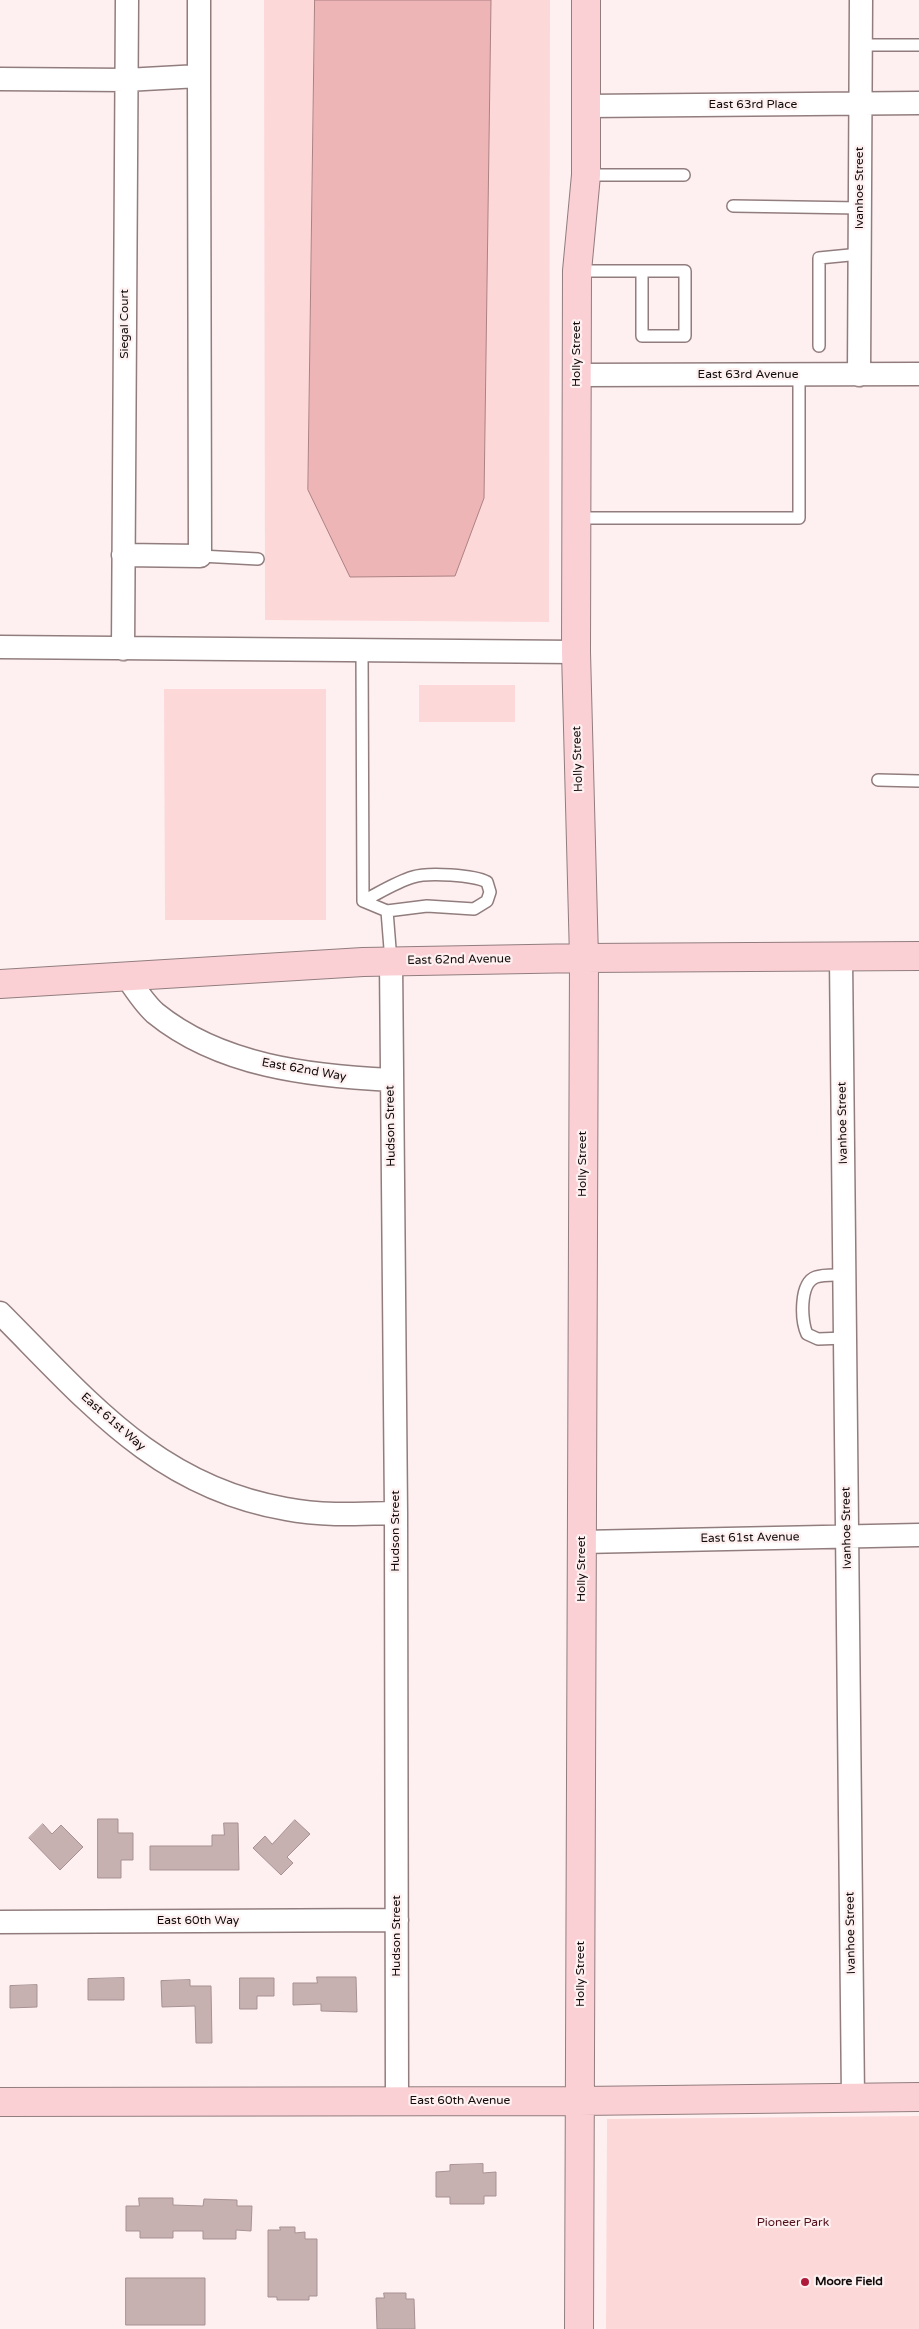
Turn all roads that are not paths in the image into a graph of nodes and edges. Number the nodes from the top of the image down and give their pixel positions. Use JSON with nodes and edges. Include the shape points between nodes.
{"nodes":[{"id":1,"x":127,"y":0,"type":"edge"},
{"id":2,"x":199,"y":0,"type":"edge"},
{"id":3,"x":586,"y":0,"type":"edge"},
{"id":4,"x":861,"y":0,"type":"edge"},
{"id":5,"x":861,"y":45,"type":"junction"},
{"id":6,"x":919,"y":45,"type":"edge"},
{"id":7,"x":199,"y":76,"type":"junction"},
{"id":8,"x":0,"y":79,"type":"edge"},
{"id":9,"x":126,"y":80,"type":"junction"},
{"id":10,"x":860,"y":104,"type":"junction"},
{"id":11,"x":919,"y":104,"type":"edge"},
{"id":12,"x":586,"y":106,"type":"junction"},
{"id":13,"x":586,"y":175,"type":"junction"},
{"id":14,"x":684,"y":175,"type":"dead end"},
{"id":15,"x":733,"y":206,"type":"dead end"},
{"id":16,"x":860,"y":208,"type":"junction"},
{"id":17,"x":860,"y":254,"type":"junction"},
{"id":18,"x":577,"y":272,"type":"junction"},
{"id":19,"x":642,"y":272,"type":"junction"},
{"id":20,"x":819,"y":346,"type":"dead end"},
{"id":21,"x":919,"y":374,"type":"edge"},
{"id":22,"x":578,"y":375,"type":"junction"},
{"id":23,"x":799,"y":375,"type":"junction"},
{"id":24,"x":860,"y":375,"type":"junction"},
{"id":25,"x":577,"y":518,"type":"junction"},
{"id":26,"x":123,"y":555,"type":"junction"},
{"id":27,"x":200,"y":556,"type":"junction"},
{"id":28,"x":258,"y":559,"type":"dead end"},
{"id":29,"x":0,"y":648,"type":"edge"},
{"id":30,"x":122,"y":649,"type":"junction"},
{"id":31,"x":362,"y":650,"type":"junction"},
{"id":32,"x":576,"y":652,"type":"junction"},
{"id":33,"x":878,"y":780,"type":"dead end"},
{"id":34,"x":919,"y":781,"type":"edge"},
{"id":35,"x":363,"y":900,"type":"junction"},
{"id":36,"x":387,"y":911,"type":"junction"},
{"id":37,"x":919,"y":956,"type":"edge"},
{"id":38,"x":584,"y":958,"type":"junction"},
{"id":39,"x":841,"y":958,"type":"junction"},
{"id":40,"x":391,"y":961,"type":"junction"},
{"id":41,"x":127,"y":977,"type":"junction"},
{"id":42,"x":0,"y":984,"type":"edge"},
{"id":43,"x":391,"y":1080,"type":"junction"},
{"id":44,"x":844,"y":1275,"type":"junction"},
{"id":45,"x":0,"y":1313,"type":"edge"},
{"id":46,"x":845,"y":1338,"type":"junction"},
{"id":47,"x":396,"y":1513,"type":"junction"},
{"id":48,"x":919,"y":1535,"type":"edge"},
{"id":49,"x":847,"y":1536,"type":"junction"},
{"id":50,"x":582,"y":1542,"type":"junction"},
{"id":51,"x":397,"y":1920,"type":"junction"},
{"id":52,"x":0,"y":1922,"type":"edge"},
{"id":53,"x":919,"y":2097,"type":"edge"},
{"id":54,"x":853,"y":2098,"type":"junction"},
{"id":55,"x":397,"y":2101,"type":"junction"},
{"id":56,"x":580,"y":2101,"type":"junction"},
{"id":57,"x":0,"y":2102,"type":"edge"},
{"id":58,"x":579,"y":2329,"type":"edge"}],
"edges":[{"from":1,"to":9,"type":"street","name":"Siegal Court"},
{"from":2,"to":7,"type":"street"},
{"from":3,"to":12,"type":"street","name":"Holly Street"},
{"from":4,"to":5,"type":"street","name":"Ivanhoe Street"},
{"from":5,"to":6,"type":"lane"},
{"from":5,"to":10,"type":"street","name":"Ivanhoe Street"},
{"from":7,"to":9,"type":"street"},
{"from":7,"to":27,"type":"street"},
{"from":8,"to":9,"type":"street"},
{"from":9,"to":26,"type":"street","name":"Siegal Court"},
{"from":10,"to":11,"type":"street","name":"East 63rd Place"},
{"from":10,"to":12,"type":"street","name":"East 63rd Place"},
{"from":10,"to":16,"type":"street","name":"Ivanhoe Street"},
{"from":12,"to":13,"type":"street","name":"Holly Street"},
{"from":13,"to":14,"type":"lane"},
{"from":13,"to":18,"type":"street","name":"Holly Street"},
{"from":15,"to":16,"type":"lane"},
{"from":16,"to":17,"type":"street","name":"Ivanhoe Street"},
{"from":17,"to":20,"type":"lane","via":[[819,258]]},
{"from":17,"to":24,"type":"street","name":"Ivanhoe Street"},
{"from":18,"to":19,"type":"lane"},
{"from":18,"to":22,"type":"street","name":"Holly Street"},
{"from":19,"to":19,"type":"lane","via":[[685,272],[685,336],[642,336]]},
{"from":21,"to":24,"type":"street","name":"East 63rd Avenue"},
{"from":22,"to":23,"type":"street","name":"East 63rd Avenue"},
{"from":22,"to":25,"type":"street","name":"Holly Street"},
{"from":23,"to":24,"type":"street","name":"East 63rd Avenue"},
{"from":23,"to":25,"type":"lane","via":[[800,518]]},
{"from":25,"to":32,"type":"street","name":"Holly Street"},
{"from":26,"to":27,"type":"street"},
{"from":26,"to":30,"type":"street","name":"Siegal Court"},
{"from":27,"to":28,"type":"lane"},
{"from":29,"to":30,"type":"street"},
{"from":30,"to":31,"type":"street"},
{"from":31,"to":32,"type":"street"},
{"from":31,"to":35,"type":"lane"},
{"from":32,"to":38,"type":"street","name":"Holly Street"},
{"from":33,"to":34,"type":"lane"},
{"from":35,"to":36,"type":"lane"},
{"from":35,"to":36,"type":"lane","via":[[414,877],[464,876],[488,882],[490,892],[487,901],[474,909],[427,906]]},
{"from":36,"to":40,"type":"lane"},
{"from":37,"to":39,"type":"street","name":"East 62nd Avenue"},
{"from":38,"to":39,"type":"street","name":"East 62nd Avenue"},
{"from":38,"to":40,"type":"street","name":"East 62nd Avenue"},
{"from":38,"to":50,"type":"street","name":"Holly Street"},
{"from":39,"to":44,"type":"street","name":"Ivanhoe Street"},
{"from":40,"to":41,"type":"street","name":"East 62nd Avenue"},
{"from":40,"to":43,"type":"street","name":"Hudson Street"},
{"from":41,"to":42,"type":"street","name":"East 62nd Avenue"},
{"from":41,"to":43,"type":"street","name":"East 62nd Way","via":[[154,1012],[206,1044],[285,1069],[345,1078]]},
{"from":43,"to":47,"type":"street","name":"Hudson Street"},
{"from":44,"to":46,"type":"street","name":"Ivanhoe Street"},
{"from":44,"to":46,"type":"lane","via":[[817,1276],[808,1282],[804,1291],[804,1327],[807,1334],[818,1339]]},
{"from":45,"to":47,"type":"street","name":"East 61st Way","via":[[112,1424],[179,1473],[224,1493],[286,1510]]},
{"from":46,"to":49,"type":"street","name":"Ivanhoe Street"},
{"from":47,"to":51,"type":"street","name":"Hudson Street"},
{"from":48,"to":49,"type":"street","name":"East 61st Avenue"},
{"from":49,"to":50,"type":"street","name":"East 61st Avenue"},
{"from":49,"to":54,"type":"street","name":"Ivanhoe Street"},
{"from":50,"to":56,"type":"street","name":"Holly Street"},
{"from":51,"to":52,"type":"street","name":"East 60th Way"},
{"from":51,"to":55,"type":"street","name":"Hudson Street"},
{"from":53,"to":54,"type":"street","name":"East 60th Avenue"},
{"from":54,"to":56,"type":"street","name":"East 60th Avenue"},
{"from":55,"to":56,"type":"street","name":"East 60th Avenue"},
{"from":55,"to":57,"type":"street","name":"East 60th Avenue"},
{"from":56,"to":58,"type":"street","name":"Holly Street"}]}
